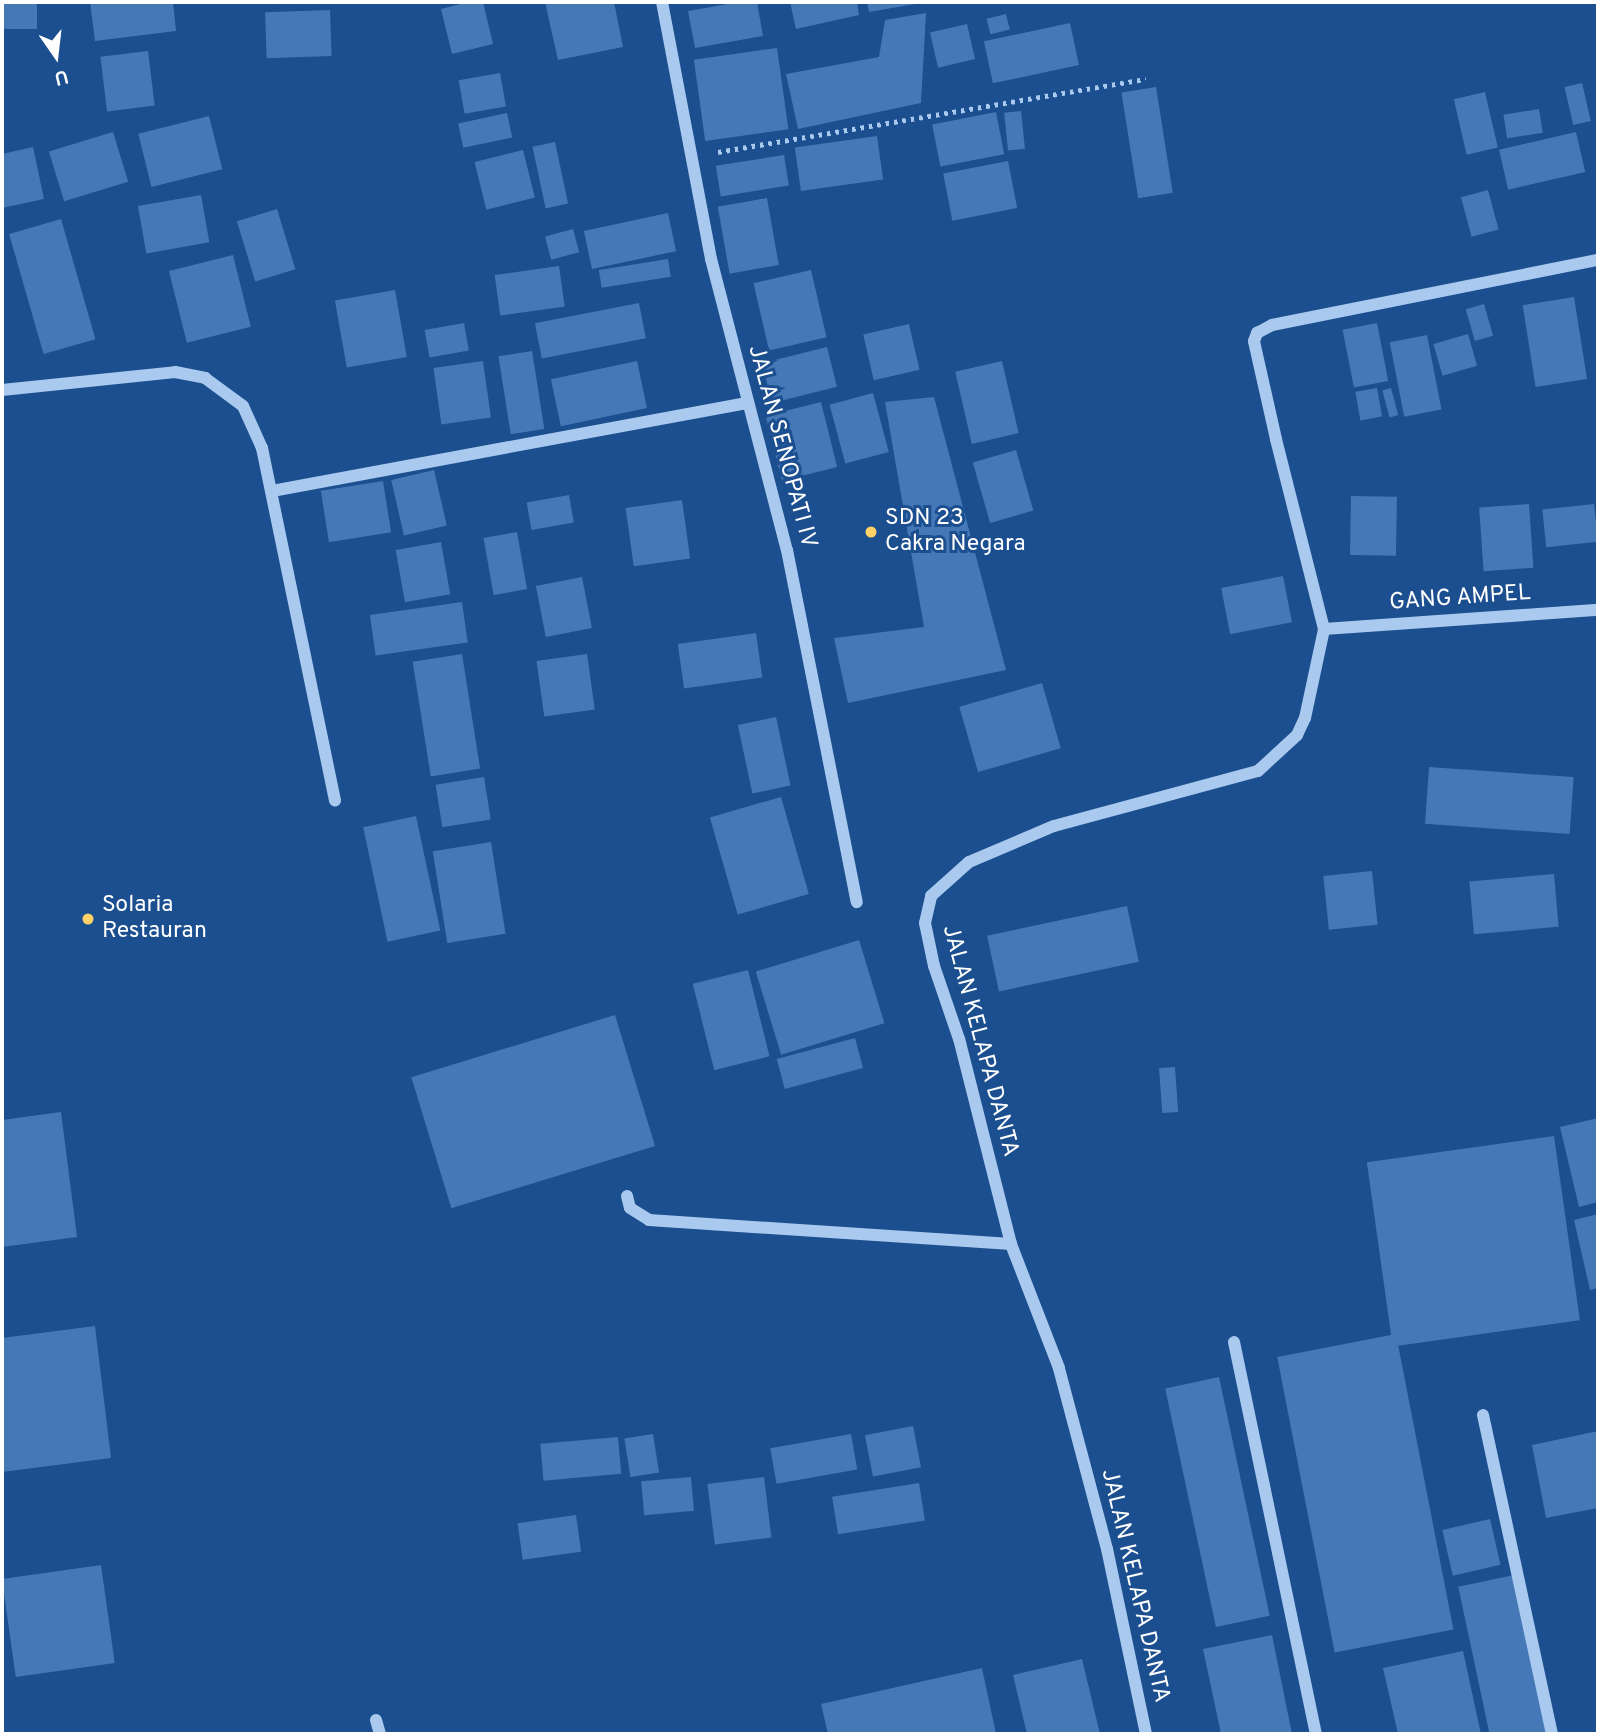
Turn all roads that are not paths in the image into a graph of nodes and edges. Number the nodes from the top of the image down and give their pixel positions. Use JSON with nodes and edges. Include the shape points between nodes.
{"nodes":[{"id":1,"x":662,"y":2,"type":"edge"},
{"id":2,"x":1598,"y":260,"type":"edge"},
{"id":3,"x":2,"y":390,"type":"edge"},
{"id":4,"x":747,"y":403,"type":"junction"},
{"id":5,"x":272,"y":491,"type":"junction"},
{"id":6,"x":1598,"y":610,"type":"edge"},
{"id":7,"x":1324,"y":629,"type":"junction"},
{"id":8,"x":335,"y":801,"type":"dead end"},
{"id":9,"x":857,"y":902,"type":"dead end"},
{"id":10,"x":627,"y":1196,"type":"dead end"},
{"id":11,"x":1011,"y":1244,"type":"junction"},
{"id":12,"x":1234,"y":1342,"type":"dead end"},
{"id":13,"x":1483,"y":1415,"type":"dead end"},
{"id":14,"x":376,"y":1720,"type":"dead end"},
{"id":15,"x":380,"y":1734,"type":"edge"},
{"id":16,"x":1146,"y":1734,"type":"edge"},
{"id":17,"x":1316,"y":1734,"type":"edge"},
{"id":18,"x":1552,"y":1734,"type":"edge"}],
"edges":[{"from":1,"to":4,"type":"street","name":"JALAN SENOPATI IV","via":[[689,157]]},
{"from":2,"to":7,"type":"street","name":"JALAN KELAPA DANTA","via":[[1266,327],[1254,337]]},
{"from":3,"to":5,"type":"street","via":[[159,373],[205,378],[232,395],[251,419]]},
{"from":4,"to":5,"type":"street"},
{"from":4,"to":9,"type":"street","name":"JALAN SENOPATI IV","via":[[787,550]]},
{"from":5,"to":8,"type":"street"},
{"from":6,"to":7,"type":"street","name":"GANG AMPEL"},
{"from":7,"to":11,"type":"street","name":"JALAN KELAPA DANTA","via":[[1305,718],[1284,751],[1258,771],[1054,826],[968,862],[934,890],[925,923],[927,936],[959,1039]]},
{"from":10,"to":11,"type":"street","via":[[630,1208],[649,1220]]},
{"from":11,"to":16,"type":"street","name":"JALAN KELAPA DANTA","via":[[1059,1368],[1107,1549]]},
{"from":12,"to":17,"type":"street"},
{"from":13,"to":18,"type":"street"},
{"from":14,"to":15,"type":"street"}]}
